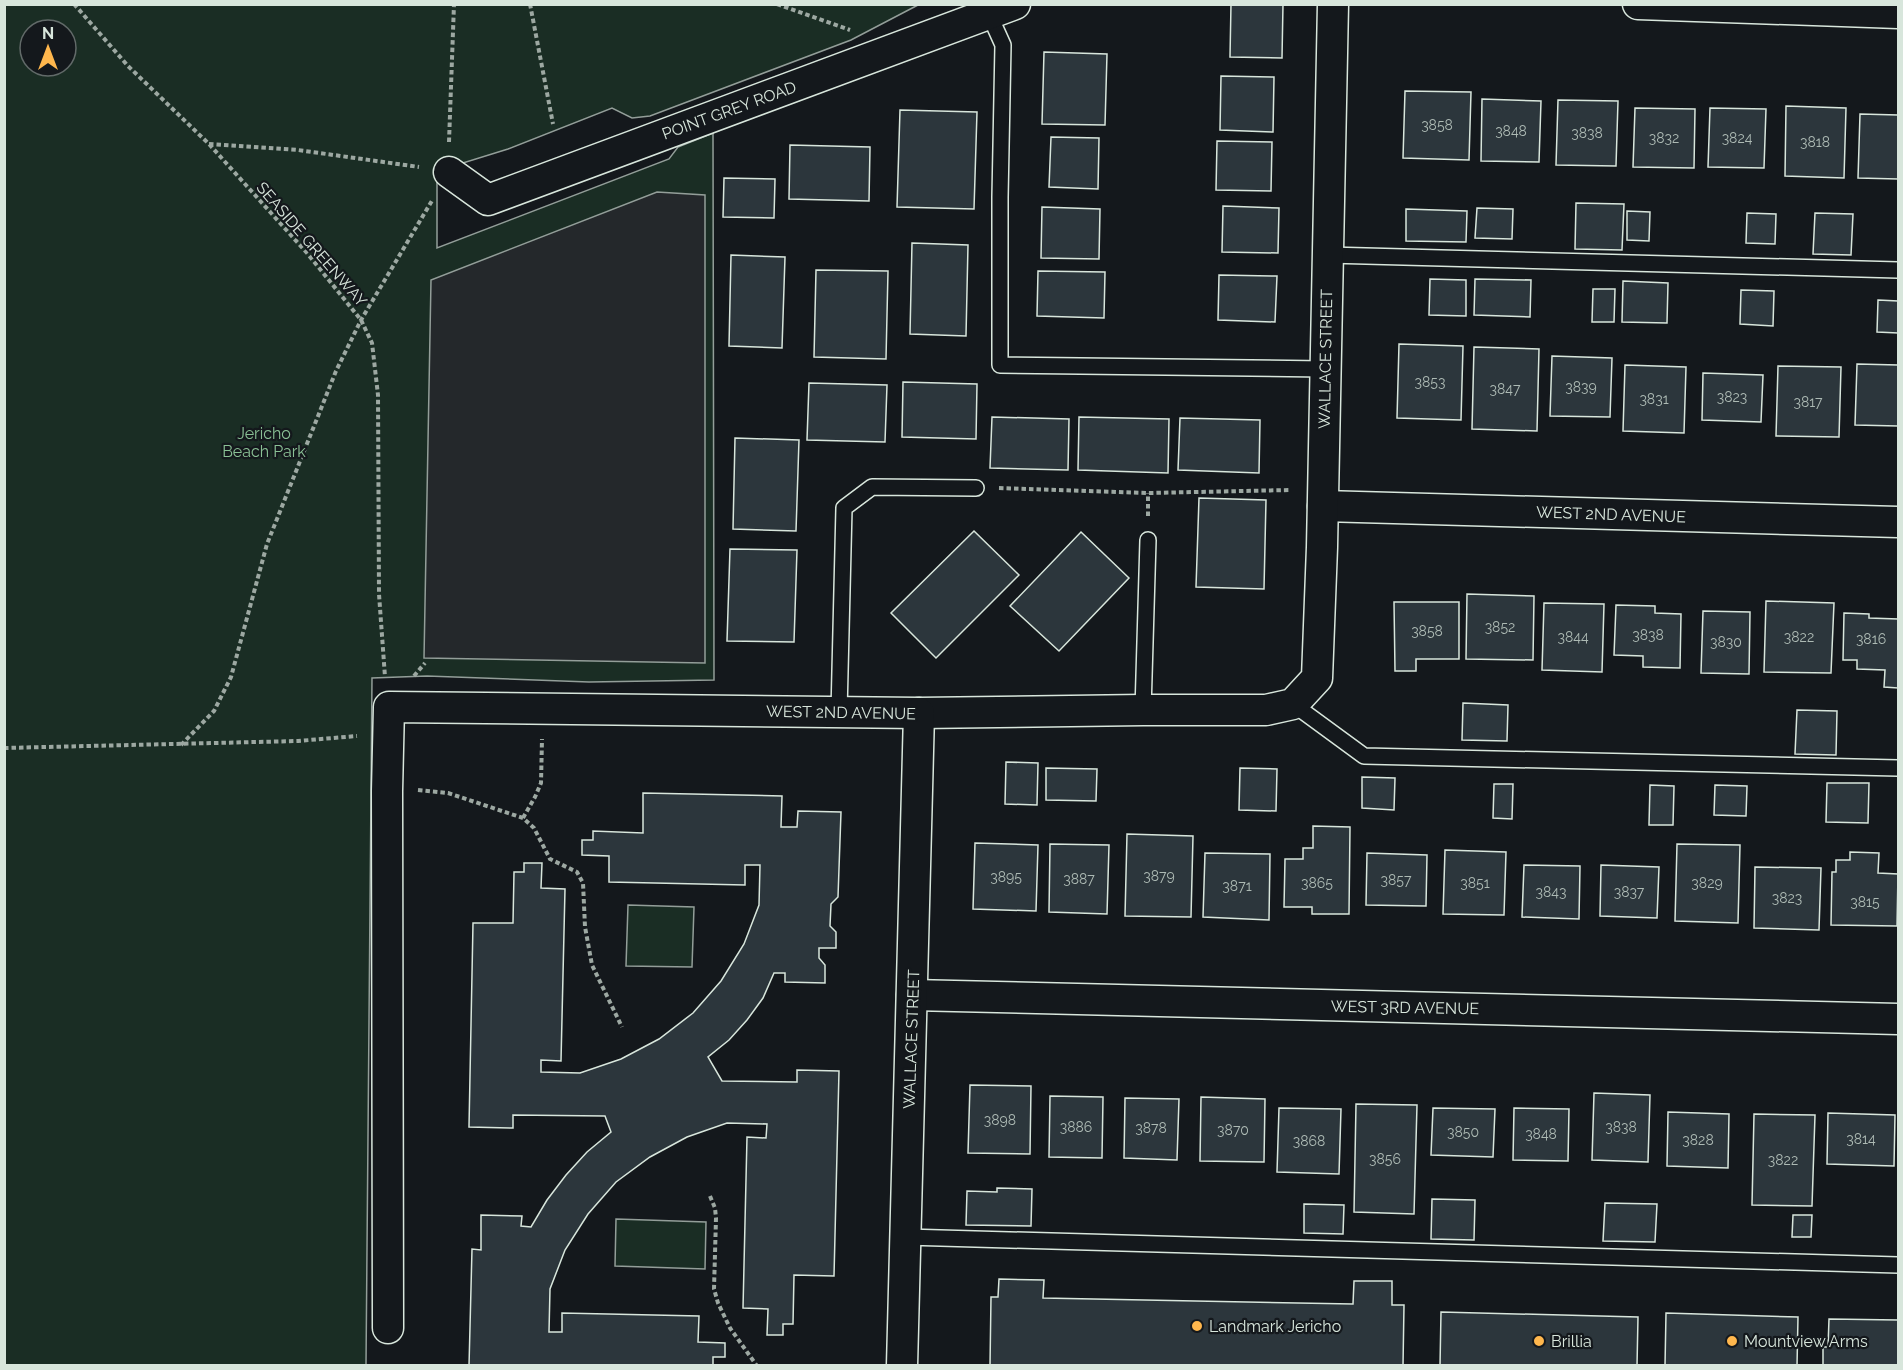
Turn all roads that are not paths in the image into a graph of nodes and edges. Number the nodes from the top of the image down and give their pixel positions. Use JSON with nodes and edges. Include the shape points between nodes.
{"nodes":[{"id":1,"x":1333,"y":4,"type":"edge"},
{"id":2,"x":1638,"y":4,"type":"edge"},
{"id":3,"x":1002,"y":9,"type":"edge"},
{"id":4,"x":1899,"y":13,"type":"edge"},
{"id":5,"x":449,"y":172,"type":"road end"},
{"id":6,"x":1328,"y":255,"type":"junction"},
{"id":7,"x":1899,"y":270,"type":"edge"},
{"id":8,"x":1325,"y":369,"type":"junction"},
{"id":9,"x":976,"y":488,"type":"road end"},
{"id":10,"x":1323,"y":506,"type":"junction"},
{"id":11,"x":1899,"y":522,"type":"edge"},
{"id":12,"x":1148,"y":540,"type":"dead end"},
{"id":13,"x":1293,"y":704,"type":"junction"},
{"id":14,"x":1143,"y":710,"type":"junction"},
{"id":15,"x":839,"y":712,"type":"junction"},
{"id":16,"x":920,"y":713,"type":"junction"},
{"id":17,"x":1899,"y":768,"type":"edge"},
{"id":18,"x":912,"y":995,"type":"junction"},
{"id":19,"x":1899,"y":1019,"type":"edge"},
{"id":20,"x":906,"y":1237,"type":"junction"},
{"id":21,"x":1899,"y":1265,"type":"edge"},
{"id":22,"x":388,"y":1328,"type":"dead end"},
{"id":23,"x":902,"y":1365,"type":"edge"}],
"edges":[{"from":1,"to":6,"type":"street","name":"WALLACE STREET"},
{"from":2,"to":4,"type":"street"},
{"from":3,"to":5,"type":"street","name":"POINT GREY ROAD","via":[[488,200]]},
{"from":3,"to":8,"type":"lane","via":[[1000,365]]},
{"from":6,"to":7,"type":"lane"},
{"from":6,"to":8,"type":"street","name":"WALLACE STREET"},
{"from":8,"to":10,"type":"street","name":"WALLACE STREET"},
{"from":9,"to":15,"type":"lane","via":[[872,487],[844,508]]},
{"from":10,"to":11,"type":"street","name":"WEST 2ND AVENUE"},
{"from":10,"to":13,"type":"street","name":"WALLACE STREET","via":[[1317,678]]},
{"from":12,"to":14,"type":"lane"},
{"from":13,"to":14,"type":"street","name":"WEST 2ND AVENUE","via":[[1266,710]]},
{"from":13,"to":17,"type":"lane","via":[[1364,756]]},
{"from":14,"to":16,"type":"street","name":"WEST 2ND AVENUE"},
{"from":15,"to":16,"type":"street","name":"WEST 2ND AVENUE"},
{"from":15,"to":22,"type":"street","name":"WEST 2ND AVENUE","via":[[389,707]]},
{"from":16,"to":18,"type":"street","name":"WALLACE STREET"},
{"from":18,"to":19,"type":"street","name":"WEST 3RD AVENUE"},
{"from":18,"to":20,"type":"street","name":"WALLACE STREET"},
{"from":20,"to":21,"type":"lane"},
{"from":20,"to":23,"type":"street","name":"WALLACE STREET"}]}
